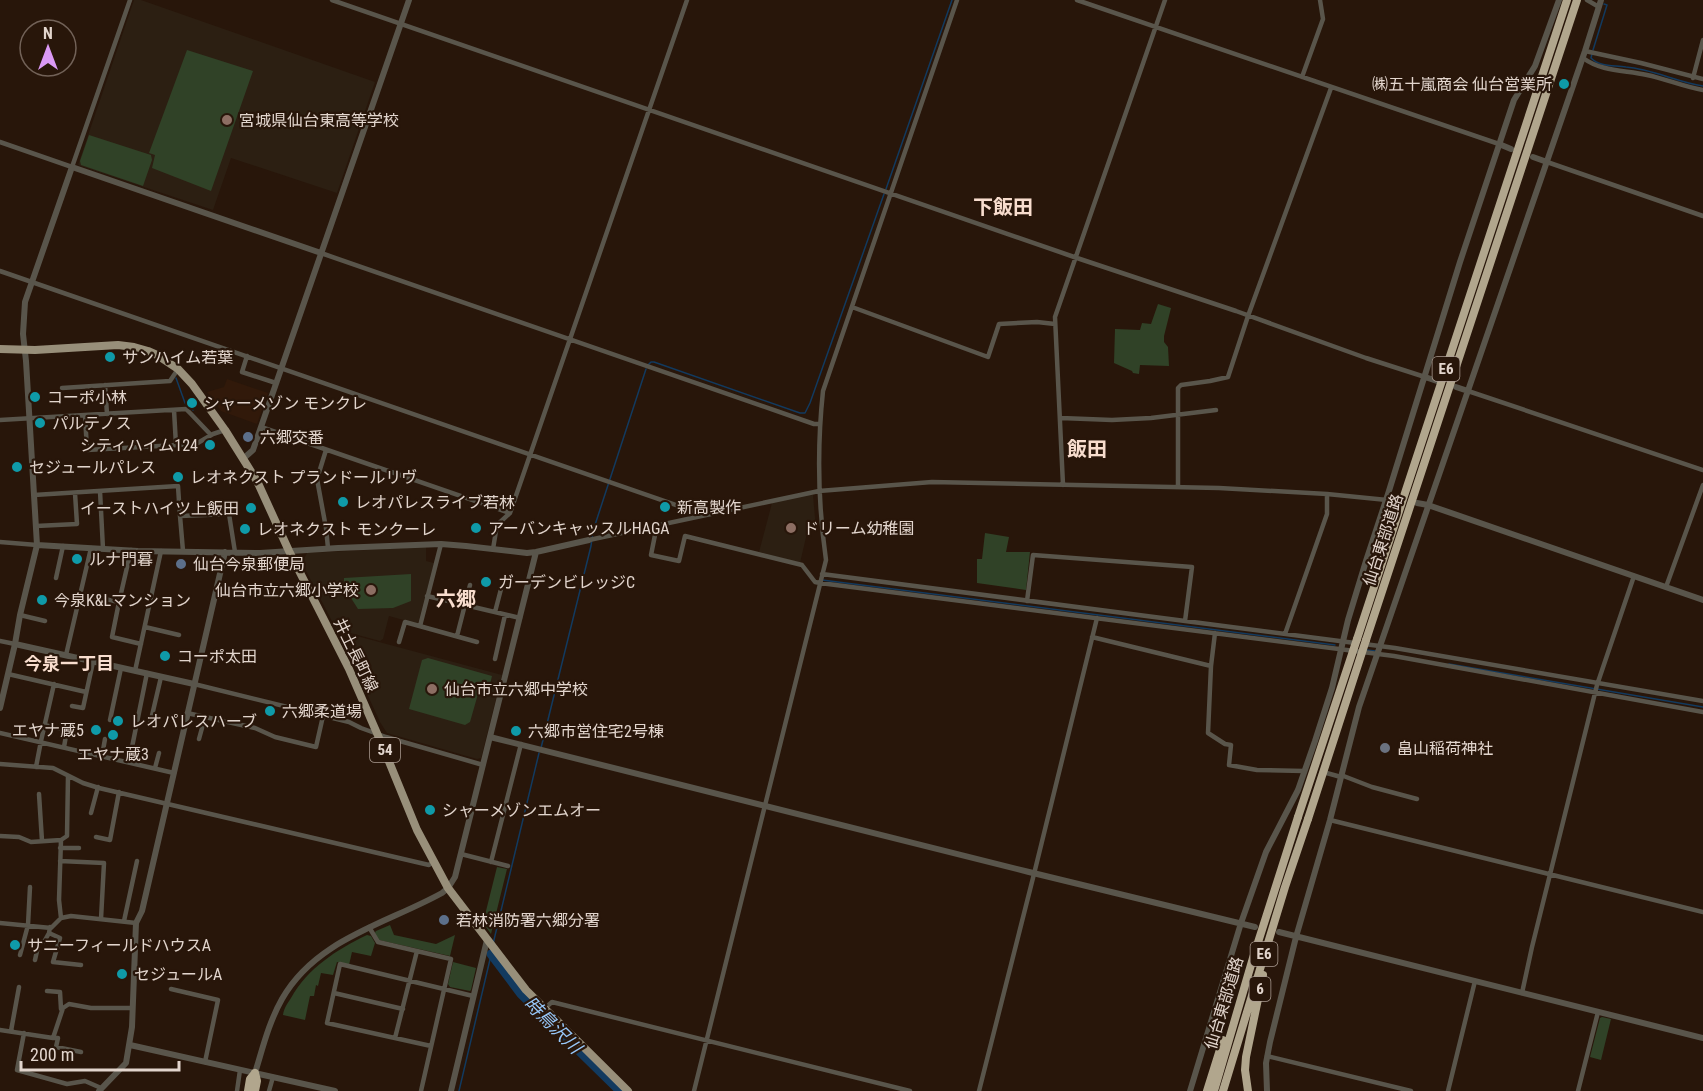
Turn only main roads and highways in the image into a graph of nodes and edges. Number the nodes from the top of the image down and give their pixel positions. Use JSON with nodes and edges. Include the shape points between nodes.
{"nodes":[{"id":1,"x":1567,"y":0,"type":"edge"},
{"id":2,"x":1577,"y":0,"type":"edge"},
{"id":3,"x":1539,"y":100,"type":"junction"},
{"id":4,"x":0,"y":349,"type":"edge"},
{"id":5,"x":1303,"y":818,"type":"junction"},
{"id":6,"x":1285,"y":887,"type":"junction"},
{"id":7,"x":1248,"y":975,"type":"junction"},
{"id":8,"x":248,"y":1091,"type":"edge"},
{"id":9,"x":255,"y":1091,"type":"edge"},
{"id":10,"x":628,"y":1091,"type":"edge"},
{"id":11,"x":1207,"y":1091,"type":"edge"},
{"id":12,"x":1214,"y":1091,"type":"edge"},
{"id":13,"x":1223,"y":1091,"type":"edge"},
{"id":14,"x":1248,"y":1091,"type":"edge"}],
"edges":[{"from":1,"to":3,"type":"highway","name":"仙台東部道路","number":"E6"},
{"from":2,"to":3,"type":"highway","name":"仙台東部道路","number":"E6"},
{"from":3,"to":5,"type":"highway","name":"仙台東部道路","number":"E6","bridge":true},
{"from":4,"to":10,"type":"main road","name":"井土長町線","number":"54","via":[[126,345],[158,355],[192,384],[257,482],[349,669],[405,805],[448,888],[526,990]]},
{"from":5,"to":6,"type":"highway","name":"仙台東部道路","number":"E6"},
{"from":5,"to":7,"type":"highway","name":"仙台東部道路","number":"E6"},
{"from":6,"to":13,"type":"highway","name":"仙台東部道路","number":"E6"},
{"from":6,"to":14,"type":"highway","number":"6","via":[[1247,1045]]},
{"from":7,"to":11,"type":"highway","number":"6","via":[[1237,995]]},
{"from":7,"to":12,"type":"highway","name":"仙台東部道路","number":"E6"},
{"from":8,"to":9,"type":"highway","via":[[255,1072]]}]}
